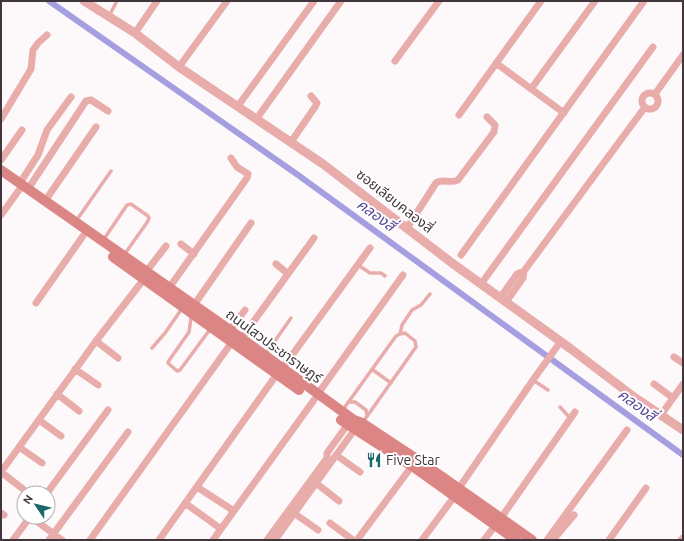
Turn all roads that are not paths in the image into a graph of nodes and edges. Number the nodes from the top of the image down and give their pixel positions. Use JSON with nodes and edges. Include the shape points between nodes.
{"nodes":[{"id":1,"x":84,"y":1,"type":"edge"},
{"id":2,"x":117,"y":1,"type":"edge"},
{"id":3,"x":157,"y":1,"type":"edge"},
{"id":4,"x":227,"y":1,"type":"edge"},
{"id":5,"x":314,"y":1,"type":"edge"},
{"id":6,"x":342,"y":1,"type":"edge"},
{"id":7,"x":439,"y":1,"type":"edge"},
{"id":8,"x":541,"y":1,"type":"edge"},
{"id":9,"x":595,"y":1,"type":"edge"},
{"id":10,"x":644,"y":1,"type":"edge"},
{"id":11,"x":108,"y":16,"type":"junction"},
{"id":12,"x":134,"y":33,"type":"junction"},
{"id":13,"x":47,"y":35,"type":"dead end"},
{"id":14,"x":653,"y":47,"type":"dead end"},
{"id":15,"x":683,"y":55,"type":"edge"},
{"id":16,"x":395,"y":61,"type":"dead end"},
{"id":17,"x":496,"y":62,"type":"junction"},
{"id":18,"x":179,"y":67,"type":"junction"},
{"id":19,"x":531,"y":89,"type":"junction"},
{"id":20,"x":655,"y":94,"type":"junction"},
{"id":21,"x":311,"y":96,"type":"dead end"},
{"id":22,"x":71,"y":97,"type":"dead end"},
{"id":23,"x":238,"y":106,"type":"junction"},
{"id":24,"x":645,"y":107,"type":"junction"},
{"id":25,"x":108,"y":111,"type":"dead end"},
{"id":26,"x":564,"y":113,"type":"junction"},
{"id":27,"x":260,"y":114,"type":"dead end"},
{"id":28,"x":459,"y":115,"type":"dead end"},
{"id":29,"x":487,"y":117,"type":"dead end"},
{"id":30,"x":1,"y":119,"type":"edge"},
{"id":31,"x":96,"y":127,"type":"dead end"},
{"id":32,"x":22,"y":130,"type":"dead end"},
{"id":33,"x":291,"y":142,"type":"junction"},
{"id":34,"x":231,"y":158,"type":"dead end"},
{"id":35,"x":1,"y":160,"type":"edge"},
{"id":36,"x":1,"y":170,"type":"edge"},
{"id":37,"x":111,"y":171,"type":"dead end"},
{"id":38,"x":1,"y":178,"type":"edge"},
{"id":39,"x":22,"y":187,"type":"junction"},
{"id":40,"x":45,"y":201,"type":"junction"},
{"id":41,"x":1,"y":215,"type":"edge"},
{"id":42,"x":75,"y":222,"type":"junction"},
{"id":43,"x":251,"y":223,"type":"dead end"},
{"id":44,"x":407,"y":228,"type":"junction"},
{"id":45,"x":83,"y":236,"type":"junction"},
{"id":46,"x":314,"y":238,"type":"dead end"},
{"id":47,"x":102,"y":241,"type":"junction"},
{"id":48,"x":181,"y":244,"type":"dead end"},
{"id":49,"x":166,"y":246,"type":"dead end"},
{"id":50,"x":370,"y":248,"type":"dead end"},
{"id":51,"x":194,"y":254,"type":"junction"},
{"id":52,"x":461,"y":255,"type":"dead end"},
{"id":53,"x":123,"y":256,"type":"junction"},
{"id":54,"x":276,"y":264,"type":"dead end"},
{"id":55,"x":358,"y":266,"type":"junction"},
{"id":56,"x":287,"y":272,"type":"junction"},
{"id":57,"x":403,"y":275,"type":"dead end"},
{"id":58,"x":145,"y":276,"type":"junction"},
{"id":59,"x":385,"y":276,"type":"dead end"},
{"id":60,"x":481,"y":284,"type":"junction"},
{"id":61,"x":169,"y":288,"type":"junction"},
{"id":62,"x":430,"y":294,"type":"dead end"},
{"id":63,"x":503,"y":300,"type":"junction"},
{"id":64,"x":36,"y":303,"type":"dead end"},
{"id":65,"x":190,"y":310,"type":"junction"},
{"id":66,"x":245,"y":310,"type":"dead end"},
{"id":67,"x":291,"y":318,"type":"dead end"},
{"id":68,"x":212,"y":327,"type":"junction"},
{"id":69,"x":230,"y":330,"type":"junction"},
{"id":70,"x":400,"y":334,"type":"junction"},
{"id":71,"x":237,"y":340,"type":"junction"},
{"id":72,"x":96,"y":341,"type":"junction"},
{"id":73,"x":558,"y":344,"type":"junction"},
{"id":74,"x":152,"y":348,"type":"dead end"},
{"id":75,"x":264,"y":356,"type":"junction"},
{"id":76,"x":674,"y":357,"type":"dead end"},
{"id":77,"x":118,"y":358,"type":"dead end"},
{"id":78,"x":683,"y":363,"type":"edge"},
{"id":79,"x":75,"y":369,"type":"junction"},
{"id":80,"x":373,"y":370,"type":"junction"},
{"id":81,"x":280,"y":371,"type":"junction"},
{"id":82,"x":533,"y":380,"type":"junction"},
{"id":83,"x":391,"y":382,"type":"junction"},
{"id":84,"x":654,"y":384,"type":"dead end"},
{"id":85,"x":683,"y":384,"type":"edge"},
{"id":86,"x":98,"y":385,"type":"dead end"},
{"id":87,"x":548,"y":390,"type":"dead end"},
{"id":88,"x":57,"y":394,"type":"junction"},
{"id":89,"x":316,"y":398,"type":"junction"},
{"id":90,"x":673,"y":398,"type":"junction"},
{"id":91,"x":348,"y":402,"type":"junction"},
{"id":92,"x":560,"y":407,"type":"dead end"},
{"id":93,"x":108,"y":410,"type":"dead end"},
{"id":94,"x":80,"y":411,"type":"dead end"},
{"id":95,"x":341,"y":412,"type":"junction"},
{"id":96,"x":661,"y":414,"type":"junction"},
{"id":97,"x":572,"y":415,"type":"joint"},
{"id":98,"x":39,"y":420,"type":"junction"},
{"id":99,"x":358,"y":423,"type":"junction"},
{"id":100,"x":627,"y":430,"type":"dead end"},
{"id":101,"x":683,"y":430,"type":"edge"},
{"id":102,"x":128,"y":432,"type":"dead end"},
{"id":103,"x":61,"y":436,"type":"dead end"},
{"id":104,"x":19,"y":447,"type":"junction"},
{"id":105,"x":332,"y":458,"type":"junction"},
{"id":106,"x":42,"y":463,"type":"dead end"},
{"id":107,"x":412,"y":466,"type":"junction"},
{"id":108,"x":1,"y":472,"type":"edge"},
{"id":109,"x":360,"y":472,"type":"dead end"},
{"id":110,"x":316,"y":483,"type":"junction"},
{"id":111,"x":18,"y":485,"type":"edge"},
{"id":112,"x":54,"y":485,"type":"edge"},
{"id":113,"x":197,"y":487,"type":"junction"},
{"id":114,"x":646,"y":488,"type":"dead end"},
{"id":115,"x":456,"y":493,"type":"junction"},
{"id":116,"x":339,"y":501,"type":"dead end"},
{"id":117,"x":185,"y":504,"type":"junction"},
{"id":118,"x":292,"y":511,"type":"junction"},
{"id":119,"x":234,"y":512,"type":"junction"},
{"id":120,"x":574,"y":514,"type":"dead end"},
{"id":121,"x":498,"y":522,"type":"junction"},
{"id":122,"x":330,"y":523,"type":"dead end"},
{"id":123,"x":25,"y":525,"type":"edge"},
{"id":124,"x":39,"y":525,"type":"edge"},
{"id":125,"x":221,"y":529,"type":"junction"},
{"id":126,"x":318,"y":530,"type":"dead end"},
{"id":127,"x":52,"y":537,"type":"edge"},
{"id":128,"x":271,"y":539,"type":"edge"},
{"id":129,"x":13,"y":540,"type":"edge"},
{"id":130,"x":62,"y":540,"type":"edge"},
{"id":131,"x":90,"y":540,"type":"edge"},
{"id":132,"x":159,"y":540,"type":"edge"},
{"id":133,"x":213,"y":540,"type":"edge"},
{"id":134,"x":353,"y":540,"type":"edge"},
{"id":135,"x":357,"y":540,"type":"edge"},
{"id":136,"x":422,"y":540,"type":"edge"},
{"id":137,"x":484,"y":540,"type":"edge"},
{"id":138,"x":516,"y":540,"type":"edge"},
{"id":139,"x":532,"y":540,"type":"edge"},
{"id":140,"x":547,"y":540,"type":"edge"},
{"id":141,"x":554,"y":540,"type":"edge"},
{"id":142,"x":609,"y":540,"type":"edge"}],
"edges":[{"from":1,"to":11,"type":"street","name":"ซอยเลียบคลองสี่"},
{"from":2,"to":11,"type":"lane"},
{"from":3,"to":12,"type":"street"},
{"from":4,"to":18,"type":"street"},
{"from":5,"to":23,"type":"street"},
{"from":6,"to":27,"type":"street"},
{"from":7,"to":16,"type":"street"},
{"from":8,"to":17,"type":"street"},
{"from":9,"to":19,"type":"street"},
{"from":10,"to":26,"type":"street"},
{"from":11,"to":12,"type":"street","name":"ซอยเลียบคลองสี่"},
{"from":12,"to":18,"type":"street","name":"ซอยเลียบคลองสี่"},
{"from":13,"to":30,"type":"street","via":[[33,50],[30,69]]},
{"from":14,"to":60,"type":"street"},
{"from":15,"to":20,"type":"street"},
{"from":17,"to":19,"type":"street"},
{"from":17,"to":28,"type":"street"},
{"from":18,"to":23,"type":"street","name":"ซอยเลียบคลองสี่"},
{"from":19,"to":26,"type":"street"},
{"from":20,"to":24,"type":"street","via":[[645,95],[642,100]]},
{"from":20,"to":24,"type":"street","via":[[658,99],[657,106],[651,109]]},
{"from":21,"to":33,"type":"street","via":[[317,103]]},
{"from":22,"to":39,"type":"street","via":[[47,130]]},
{"from":23,"to":33,"type":"street","name":"ซอยเลียบคลองสี่"},
{"from":24,"to":63,"type":"street","via":[[524,271],[523,278]]},
{"from":25,"to":39,"type":"street","via":[[90,100],[86,101]]},
{"from":26,"to":52,"type":"street"},
{"from":29,"to":44,"type":"street","via":[[495,124],[494,132],[456,182],[436,183]]},
{"from":31,"to":40,"type":"street"},
{"from":32,"to":35,"type":"street"},
{"from":33,"to":44,"type":"street","name":"ซอยเลียบคลองสี่"},
{"from":34,"to":51,"type":"street","via":[[237,167],[248,174],[247,178]]},
{"from":36,"to":39,"type":"main road","name":"ถนนไสวประชาราษฎร์"},
{"from":37,"to":42,"type":"lane"},
{"from":38,"to":39,"type":"main road","name":"ถนนไสวประชาราษฎร์"},
{"from":39,"to":40,"type":"main road","name":"ถนนไสวประชาราษฎร์"},
{"from":39,"to":41,"type":"street"},
{"from":39,"to":45,"type":"main road","name":"ถนนไสวประชาราษฎร์"},
{"from":40,"to":42,"type":"main road","name":"ถนนไสวประชาราษฎร์"},
{"from":42,"to":47,"type":"main road","name":"ถนนไสวประชาราษฎร์"},
{"from":43,"to":65,"type":"street"},
{"from":44,"to":60,"type":"street","name":"ซอยเลียบคลองสี่"},
{"from":45,"to":58,"type":"main road","name":"ถนนไสวประชาราษฎร์"},
{"from":45,"to":64,"type":"street"},
{"from":46,"to":56,"type":"street"},
{"from":47,"to":53,"type":"main road","name":"ถนนไสวประชาราษฎร์"},
{"from":47,"to":53,"type":"lane","via":[[127,205],[131,204],[148,216],[148,220]]},
{"from":48,"to":51,"type":"street"},
{"from":49,"to":58,"type":"street"},
{"from":50,"to":55,"type":"street"},
{"from":51,"to":61,"type":"street"},
{"from":53,"to":58,"type":"main road","name":"ถนนไสวประชาราษฎร์"},
{"from":54,"to":56,"type":"street"},
{"from":55,"to":59,"type":"lane","via":[[370,273],[381,273]]},
{"from":55,"to":81,"type":"street"},
{"from":56,"to":71,"type":"street"},
{"from":57,"to":89,"type":"street"},
{"from":58,"to":61,"type":"main road","name":"ถนนไสวประชาราษฎร์"},
{"from":58,"to":65,"type":"main road","name":"ถนนไสวประชาราษฎร์"},
{"from":58,"to":72,"type":"street"},
{"from":60,"to":63,"type":"street","name":"ซอยเลียบคลองสี่"},
{"from":61,"to":65,"type":"main road","name":"ถนนไสวประชาราษฎร์"},
{"from":62,"to":70,"type":"lane","via":[[422,304],[412,310],[402,325]]},
{"from":63,"to":73,"type":"street","name":"ซอยเลียบคลองสี่"},
{"from":65,"to":68,"type":"main road","name":"ถนนไสวประชาราษฎร์"},
{"from":65,"to":68,"type":"lane","via":[[189,332],[168,362],[177,371]]},
{"from":65,"to":69,"type":"main road","name":"ถนนไสวประชาราษฎร์"},
{"from":65,"to":74,"type":"lane"},
{"from":66,"to":69,"type":"street"},
{"from":67,"to":75,"type":"lane"},
{"from":68,"to":71,"type":"main road","name":"ถนนไสวประชาราษฎร์"},
{"from":69,"to":71,"type":"main road","name":"ถนนไสวประชาราษฎร์"},
{"from":70,"to":80,"type":"lane"},
{"from":70,"to":83,"type":"lane","via":[[405,333],[416,345]]},
{"from":71,"to":75,"type":"main road","name":"ถนนไสวประชาราษฎร์"},
{"from":71,"to":81,"type":"main road","name":"ถนนไสวประชาราษฎร์"},
{"from":71,"to":131,"type":"street"},
{"from":72,"to":77,"type":"street"},
{"from":72,"to":79,"type":"street"},
{"from":73,"to":82,"type":"street"},
{"from":73,"to":96,"type":"street","name":"ซอยเลียบคลองสี่"},
{"from":75,"to":81,"type":"main road","name":"ถนนไสวประชาราษฎร์"},
{"from":76,"to":78,"type":"street"},
{"from":79,"to":86,"type":"street"},
{"from":79,"to":88,"type":"street"},
{"from":80,"to":83,"type":"lane"},
{"from":80,"to":91,"type":"lane"},
{"from":81,"to":89,"type":"main road","name":"ถนนไสวประชาราษฎร์"},
{"from":81,"to":113,"type":"street"},
{"from":82,"to":87,"type":"lane"},
{"from":82,"to":115,"type":"street"},
{"from":83,"to":99,"type":"lane"},
{"from":84,"to":90,"type":"street"},
{"from":85,"to":90,"type":"street"},
{"from":88,"to":94,"type":"street"},
{"from":88,"to":98,"type":"street"},
{"from":89,"to":95,"type":"main road","name":"ถนนไสวประชาราษฎร์"},
{"from":89,"to":99,"type":"main road","name":"ถนนไสวประชาราษฎร์"},
{"from":89,"to":119,"type":"street"},
{"from":90,"to":96,"type":"street"},
{"from":91,"to":95,"type":"lane"},
{"from":91,"to":99,"type":"lane","via":[[355,402],[366,410]]},
{"from":92,"to":97,"type":"lane"},
{"from":93,"to":112,"type":"street"},
{"from":95,"to":99,"type":"main road","name":"ถนนไสวประชาราษฎร์"},
{"from":96,"to":101,"type":"street","name":"ซอยเลียบคลองสี่"},
{"from":97,"to":121,"type":"street"},
{"from":98,"to":103,"type":"street"},
{"from":98,"to":104,"type":"street"},
{"from":99,"to":105,"type":"street"},
{"from":99,"to":107,"type":"main road","name":"ถนนไสวประชาราษฎร์"},
{"from":99,"to":115,"type":"main road","name":"ถนนไสวประชาราษฎร์"},
{"from":100,"to":140,"type":"street"},
{"from":102,"to":127,"type":"street"},
{"from":104,"to":106,"type":"street"},
{"from":104,"to":108,"type":"street"},
{"from":105,"to":109,"type":"street"},
{"from":105,"to":110,"type":"street"},
{"from":105,"to":118,"type":"street"},
{"from":107,"to":115,"type":"main road","name":"ถนนไสวประชาราษฎร์"},
{"from":107,"to":135,"type":"street"},
{"from":108,"to":111,"type":"street"},
{"from":110,"to":116,"type":"street"},
{"from":110,"to":118,"type":"street"},
{"from":113,"to":117,"type":"street"},
{"from":113,"to":119,"type":"street"},
{"from":114,"to":142,"type":"street"},
{"from":115,"to":121,"type":"main road","name":"ถนนไสวประชาราษฎร์"},
{"from":115,"to":136,"type":"street"},
{"from":117,"to":125,"type":"street"},
{"from":117,"to":132,"type":"street"},
{"from":118,"to":126,"type":"street"},
{"from":118,"to":128,"type":"street"},
{"from":119,"to":125,"type":"street"},
{"from":120,"to":141,"type":"street"},
{"from":121,"to":137,"type":"street"},
{"from":121,"to":138,"type":"main road","name":"ถนนไสวประชาราษฎร์"},
{"from":121,"to":139,"type":"main road","name":"ถนนไสวประชาราษฎร์"},
{"from":122,"to":134,"type":"street"},
{"from":123,"to":129,"type":"street"},
{"from":124,"to":127,"type":"street"},
{"from":125,"to":133,"type":"street"},
{"from":127,"to":130,"type":"street"}]}
